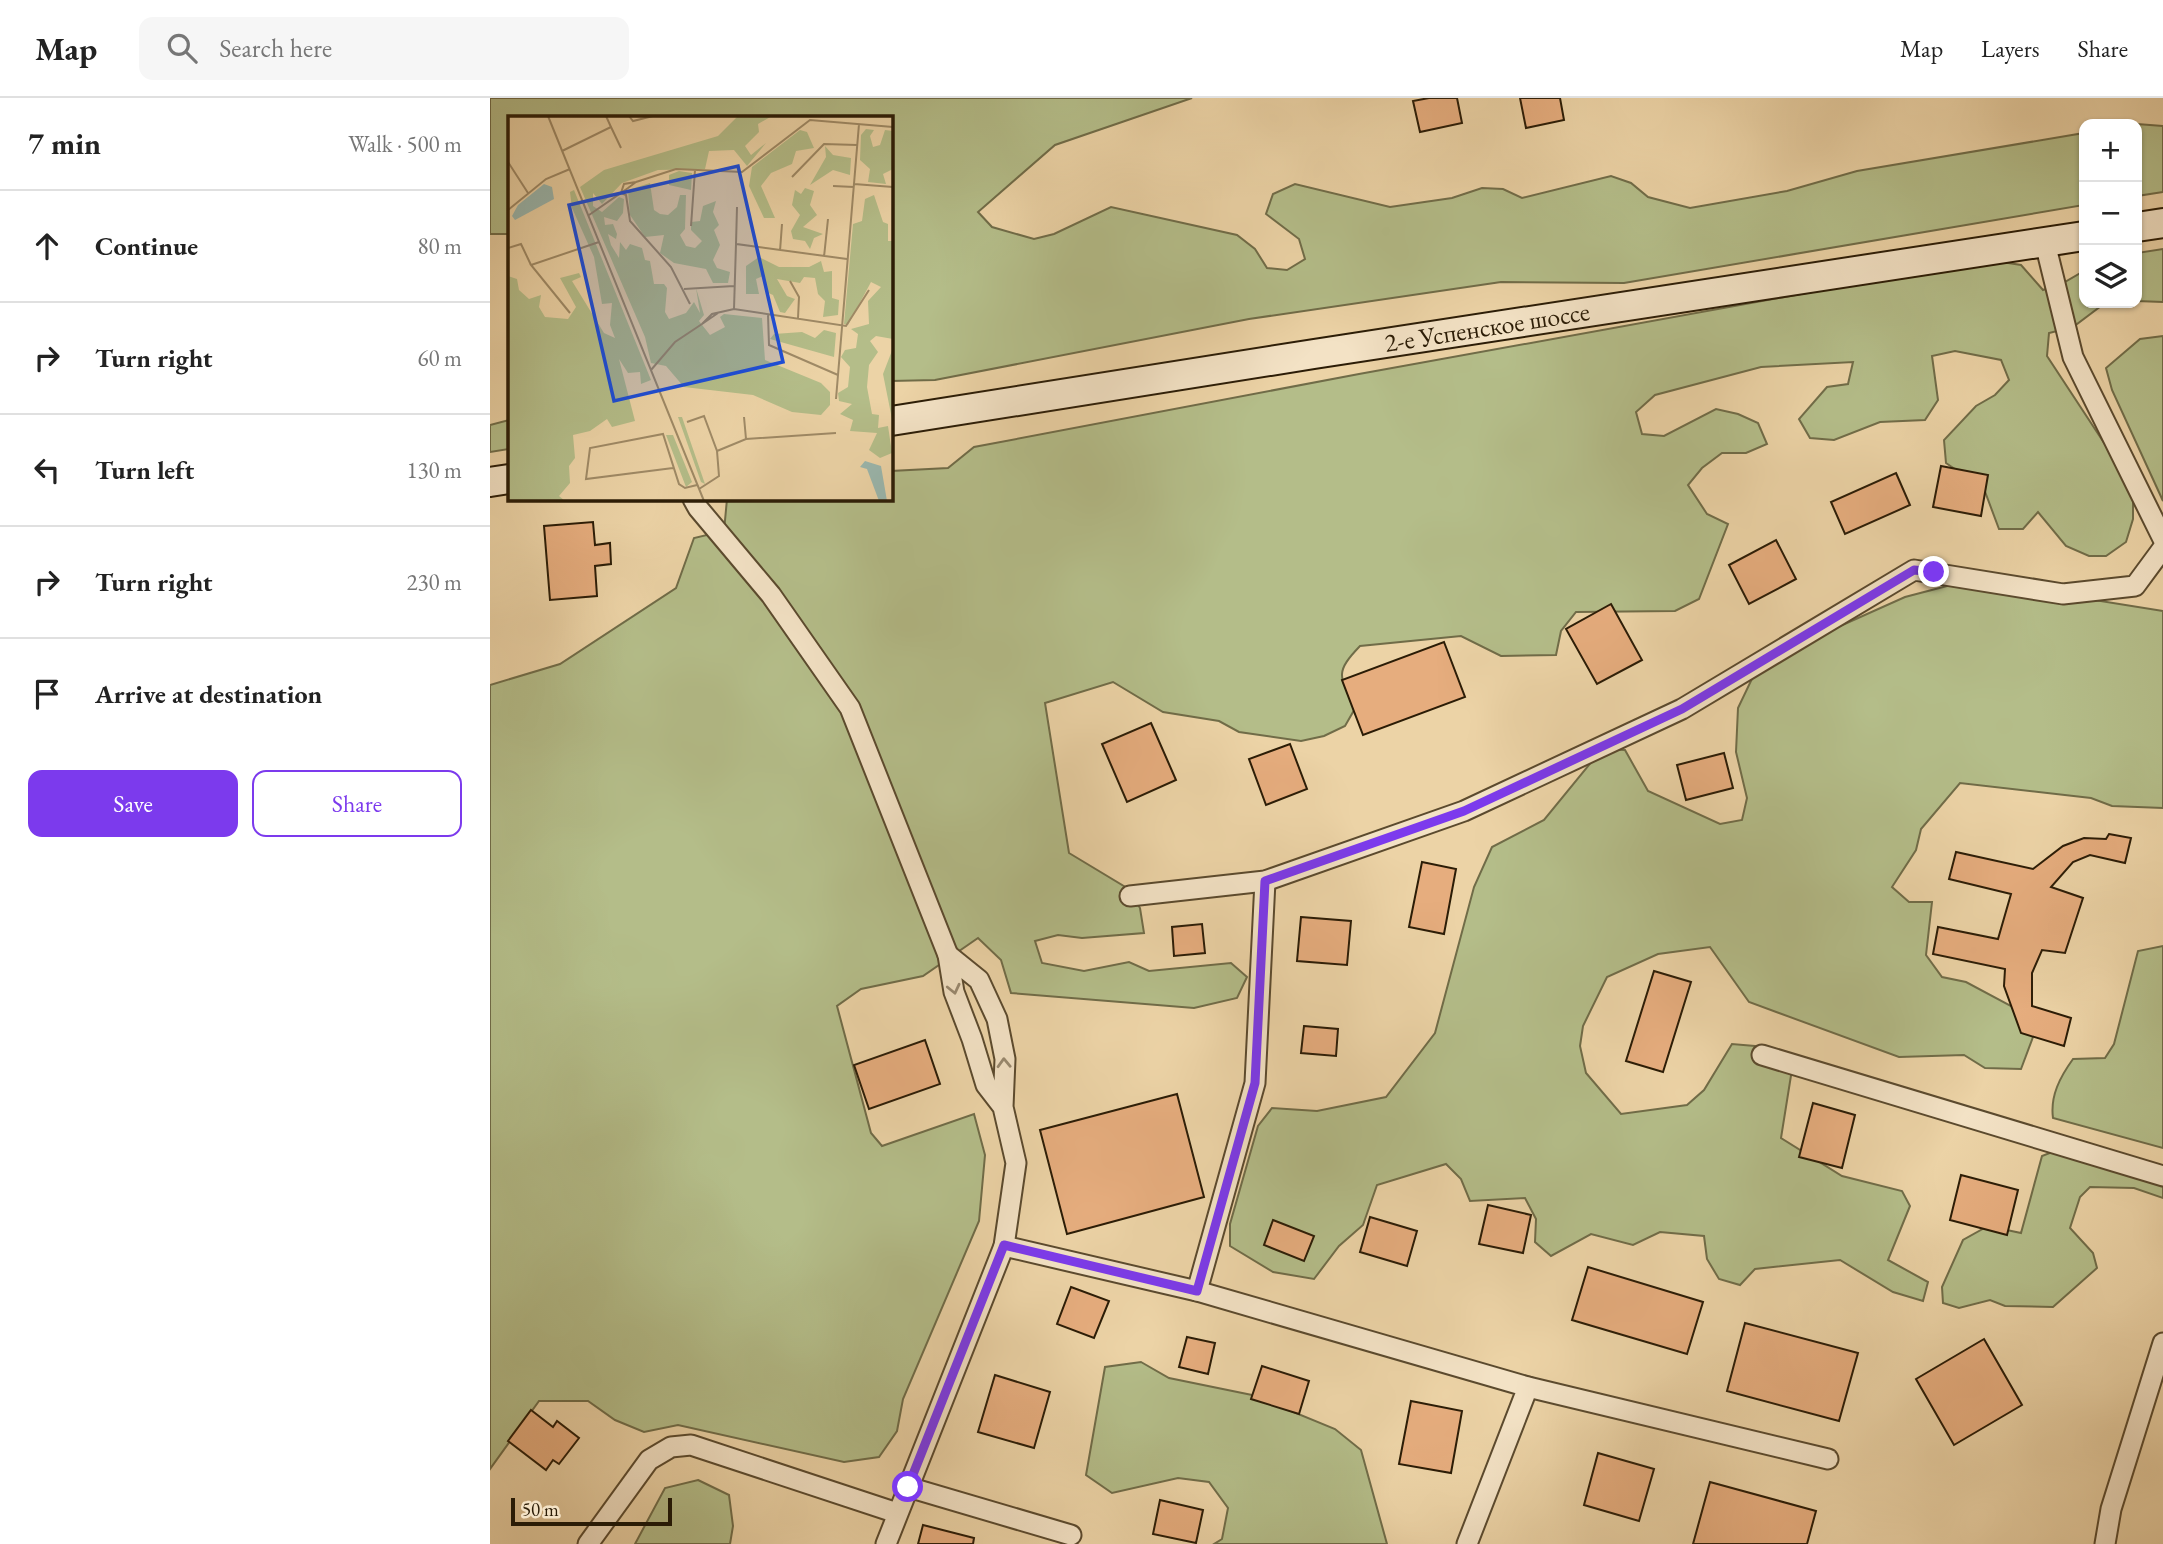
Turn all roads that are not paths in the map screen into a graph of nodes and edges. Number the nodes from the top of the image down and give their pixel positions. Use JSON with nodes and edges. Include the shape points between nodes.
{"nodes":[{"id":1,"x":2163,"y":223,"type":"edge"},
{"id":2,"x":2142,"y":226,"type":"edge"},
{"id":3,"x":2079,"y":237,"type":"edge"},
{"id":4,"x":2045,"y":243,"type":"junction"},
{"id":5,"x":892,"y":421,"type":"edge"},
{"id":6,"x":508,"y":479,"type":"edge"},
{"id":7,"x":490,"y":482,"type":"edge"},
{"id":8,"x":694,"y":500,"type":"edge"},
{"id":9,"x":2163,"y":539,"type":"edge"},
{"id":10,"x":2163,"y":548,"type":"edge"},
{"id":11,"x":1265,"y":881,"type":"junction"},
{"id":12,"x":1130,"y":896,"type":"dead end"},
{"id":13,"x":948,"y":955,"type":"junction"},
{"id":14,"x":1762,"y":1055,"type":"dead end"},
{"id":15,"x":1003,"y":1107,"type":"junction"},
{"id":16,"x":2163,"y":1176,"type":"edge"},
{"id":17,"x":1004,"y":1245,"type":"junction"},
{"id":18,"x":1197,"y":1291,"type":"junction"},
{"id":19,"x":2163,"y":1343,"type":"edge"},
{"id":20,"x":1528,"y":1387,"type":"junction"},
{"id":21,"x":1828,"y":1459,"type":"dead end"},
{"id":22,"x":908,"y":1487,"type":"junction"},
{"id":23,"x":897,"y":1514,"type":"junction"},
{"id":24,"x":1071,"y":1535,"type":"dead end"},
{"id":25,"x":587,"y":1544,"type":"edge"},
{"id":26,"x":886,"y":1544,"type":"edge"},
{"id":27,"x":1466,"y":1544,"type":"edge"},
{"id":28,"x":2105,"y":1544,"type":"edge"}],
"edges":[{"from":1,"to":2,"type":"main road"},
{"from":3,"to":4,"type":"main road","name":"2-е Успенское шоссе"},
{"from":4,"to":5,"type":"main road","name":"2-е Успенское шоссе"},
{"from":4,"to":9,"type":"street","via":[[2073,357]]},
{"from":6,"to":7,"type":"main road"},
{"from":8,"to":13,"type":"street","via":[[771,595],[850,708]]},
{"from":10,"to":11,"type":"street","via":[[2135,586],[2063,594],[1914,570],[1682,709],[1464,811]]},
{"from":11,"to":12,"type":"street"},
{"from":11,"to":18,"type":"street","via":[[1255,1083]]},
{"from":13,"to":15,"type":"street","one_way":true,"via":[[954,992],[986,1086]]},
{"from":15,"to":13,"type":"street","one_way":true,"via":[[1005,1059],[997,1019],[979,980]]},
{"from":14,"to":16,"type":"street"},
{"from":15,"to":17,"type":"street","via":[[1016,1163]]},
{"from":17,"to":18,"type":"street"},
{"from":17,"to":22,"type":"street"},
{"from":18,"to":20,"type":"street"},
{"from":19,"to":28,"type":"street","via":[[2111,1509]]},
{"from":20,"to":21,"type":"street"},
{"from":20,"to":27,"type":"street"},
{"from":22,"to":23,"type":"street"},
{"from":22,"to":24,"type":"street"},
{"from":23,"to":25,"type":"street","via":[[691,1445],[671,1447],[649,1460]]},
{"from":23,"to":26,"type":"street"}]}
